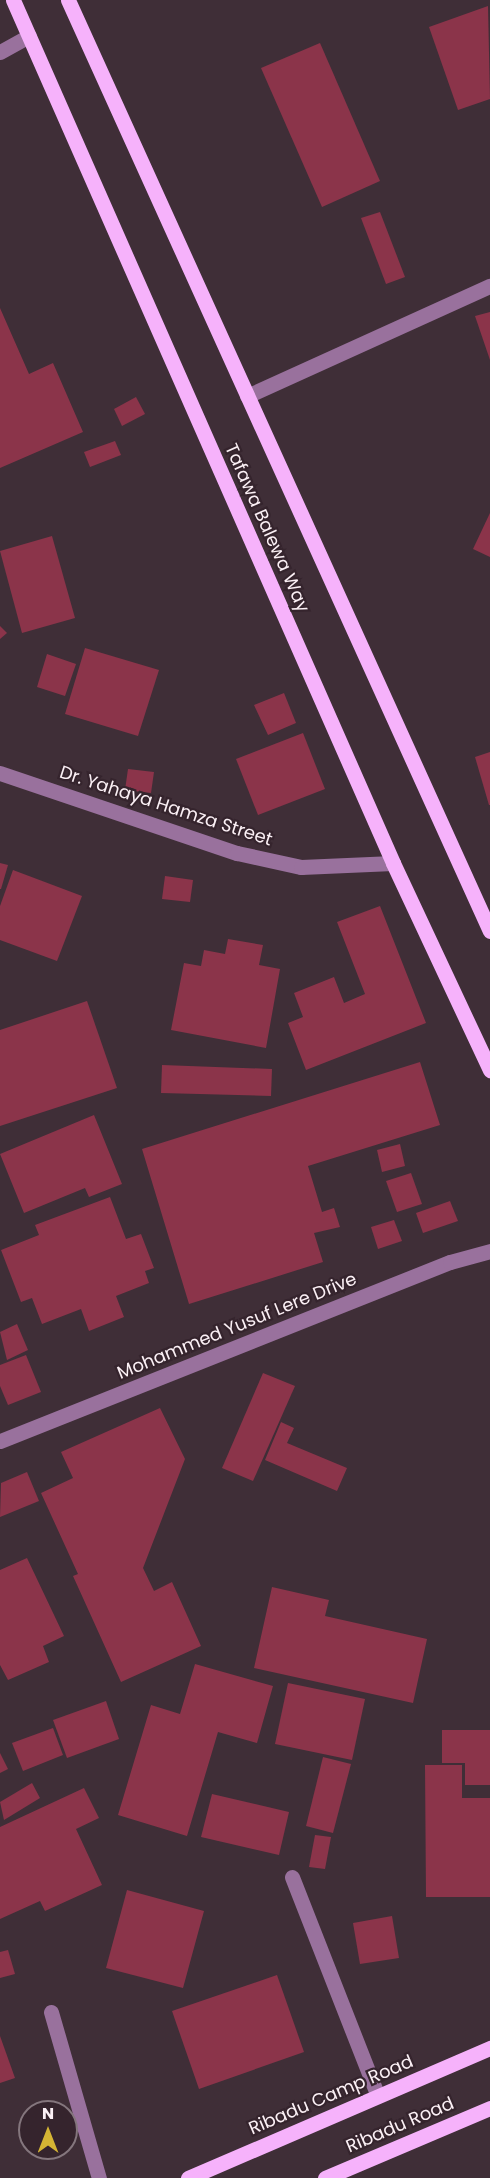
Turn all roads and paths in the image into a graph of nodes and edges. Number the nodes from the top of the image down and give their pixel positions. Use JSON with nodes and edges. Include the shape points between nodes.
{"nodes":[{"id":1,"x":13,"y":0,"type":"edge"},
{"id":2,"x":68,"y":0,"type":"edge"},
{"id":3,"x":29,"y":36,"type":"junction"},
{"id":4,"x":0,"y":52,"type":"edge"},
{"id":5,"x":490,"y":286,"type":"edge"},
{"id":6,"x":247,"y":396,"type":"junction"},
{"id":7,"x":0,"y":773,"type":"edge"},
{"id":8,"x":393,"y":863,"type":"junction"},
{"id":9,"x":487,"y":914,"type":"edge"},
{"id":10,"x":490,"y":931,"type":"edge"},
{"id":11,"x":490,"y":1070,"type":"edge"},
{"id":12,"x":490,"y":1251,"type":"edge"},
{"id":13,"x":0,"y":1441,"type":"edge"},
{"id":14,"x":292,"y":1876,"type":"dead end"},
{"id":15,"x":51,"y":2012,"type":"dead end"},
{"id":16,"x":490,"y":2048,"type":"edge"},
{"id":17,"x":378,"y":2096,"type":"junction"},
{"id":18,"x":490,"y":2108,"type":"edge"},
{"id":19,"x":99,"y":2178,"type":"edge"},
{"id":20,"x":188,"y":2178,"type":"edge"},
{"id":21,"x":325,"y":2178,"type":"edge"}],
"edges":[{"from":1,"to":3,"type":"main road","name":"Tafawa Balewa Way"},
{"from":2,"to":6,"type":"main road","name":"Tafawa Balewa Way"},
{"from":3,"to":4,"type":"street"},
{"from":3,"to":8,"type":"main road","name":"Tafawa Balewa Way"},
{"from":5,"to":6,"type":"street"},
{"from":6,"to":9,"type":"main road","name":"Tafawa Balewa Way"},
{"from":7,"to":8,"type":"street","name":"Dr. Yahaya Hamza Street","via":[[237,853],[301,867]]},
{"from":8,"to":11,"type":"main road","name":"Tafawa Balewa Way"},
{"from":9,"to":10,"type":"main road","name":"Tafawa Balewa Way"},
{"from":12,"to":13,"type":"street","name":"Mohammed Yusuf Lere Drive","via":[[450,1262]]},
{"from":14,"to":17,"type":"street"},
{"from":15,"to":19,"type":"street"},
{"from":16,"to":17,"type":"main road","name":"Ribadu Camp Road"},
{"from":17,"to":20,"type":"main road","name":"Ribadu Camp Road"},
{"from":18,"to":21,"type":"main road","name":"Ribadu Road"}]}
